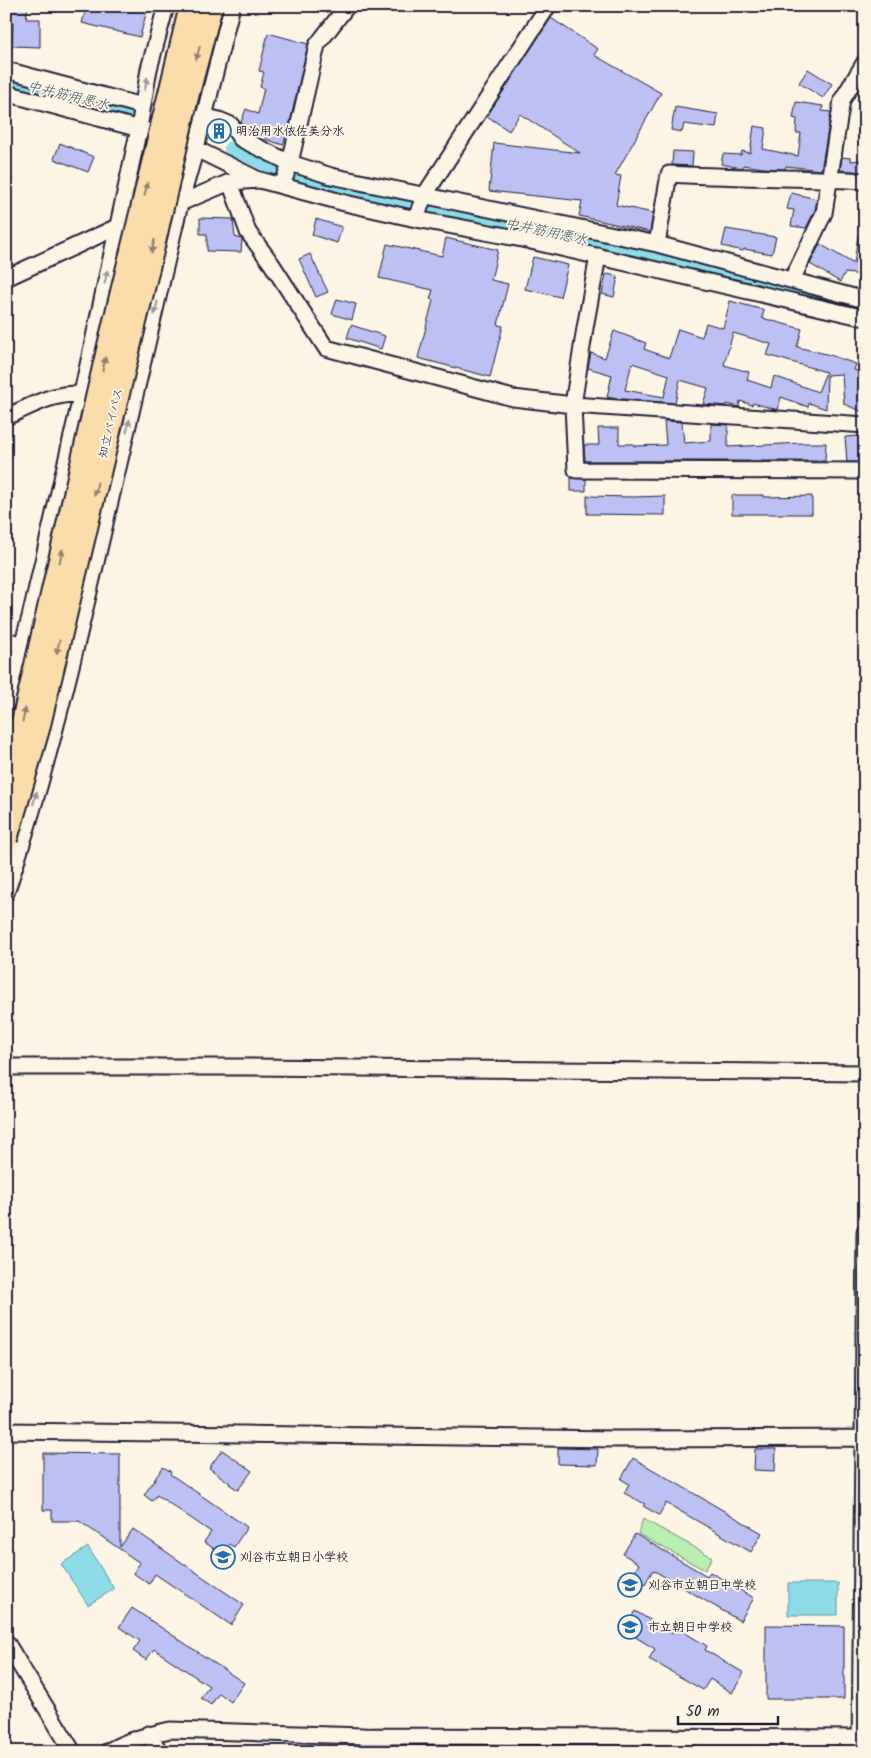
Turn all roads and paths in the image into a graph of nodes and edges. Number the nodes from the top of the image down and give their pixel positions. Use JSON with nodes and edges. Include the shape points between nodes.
{"nodes":[{"id":1,"x":166,"y":6,"type":"edge"},
{"id":2,"x":191,"y":6,"type":"edge"},
{"id":3,"x":211,"y":6,"type":"edge"},
{"id":4,"x":232,"y":6,"type":"edge"},
{"id":5,"x":347,"y":6,"type":"edge"},
{"id":6,"x":548,"y":6,"type":"edge"},
{"id":7,"x":865,"y":62,"type":"edge"},
{"id":8,"x":6,"y":70,"type":"edge"},
{"id":9,"x":6,"y":93,"type":"edge"},
{"id":10,"x":142,"y":106,"type":"junction"},
{"id":11,"x":203,"y":116,"type":"junction"},
{"id":12,"x":139,"y":128,"type":"junction"},
{"id":13,"x":196,"y":148,"type":"junction"},
{"id":14,"x":286,"y":174,"type":"junction"},
{"id":15,"x":828,"y":178,"type":"junction"},
{"id":16,"x":260,"y":180,"type":"junction"},
{"id":17,"x":865,"y":181,"type":"edge"},
{"id":18,"x":230,"y":182,"type":"junction"},
{"id":19,"x":424,"y":196,"type":"junction"},
{"id":20,"x":180,"y":204,"type":"junction"},
{"id":21,"x":416,"y":219,"type":"junction"},
{"id":22,"x":117,"y":227,"type":"junction"},
{"id":23,"x":657,"y":244,"type":"junction"},
{"id":24,"x":598,"y":256,"type":"junction"},
{"id":25,"x":6,"y":278,"type":"edge"},
{"id":26,"x":792,"y":280,"type":"junction"},
{"id":27,"x":865,"y":300,"type":"edge"},
{"id":28,"x":865,"y":318,"type":"edge"},
{"id":29,"x":82,"y":394,"type":"junction"},
{"id":30,"x":134,"y":401,"type":"junction"},
{"id":31,"x":573,"y":406,"type":"junction"},
{"id":32,"x":6,"y":417,"type":"edge"},
{"id":33,"x":865,"y":425,"type":"edge"},
{"id":34,"x":865,"y":471,"type":"edge"},
{"id":35,"x":30,"y":617,"type":"junction"},
{"id":36,"x":81,"y":626,"type":"junction"},
{"id":37,"x":6,"y":640,"type":"edge"},
{"id":38,"x":22,"y":645,"type":"junction"},
{"id":39,"x":6,"y":703,"type":"edge"},
{"id":40,"x":6,"y":778,"type":"edge"},
{"id":41,"x":14,"y":842,"type":"edge"},
{"id":42,"x":6,"y":893,"type":"edge"},
{"id":43,"x":6,"y":1067,"type":"edge"},
{"id":44,"x":865,"y":1073,"type":"edge"},
{"id":45,"x":865,"y":1231,"type":"edge"},
{"id":46,"x":6,"y":1431,"type":"edge"},
{"id":47,"x":862,"y":1438,"type":"junction"},
{"id":48,"x":864,"y":1510,"type":"edge"},
{"id":49,"x":6,"y":1642,"type":"edge"},
{"id":50,"x":148,"y":1734,"type":"junction"},
{"id":51,"x":860,"y":1745,"type":"edge"},
{"id":52,"x":73,"y":1752,"type":"edge"},
{"id":53,"x":107,"y":1752,"type":"edge"},
{"id":54,"x":160,"y":1752,"type":"edge"}],
"edges":[{"from":10,"to":1,"type":"street","one_way":true},
{"from":40,"to":2,"type":"highway","name":"知立バイパス","one_way":true,"bridge":true,"via":[[23,722]]},
{"from":3,"to":41,"type":"highway","name":"知立バイパス","one_way":true,"bridge":true,"via":[[186,97]]},
{"from":4,"to":11,"type":"street"},
{"from":5,"to":14,"type":"street","via":[[317,45]]},
{"from":6,"to":19,"type":"street"},
{"from":7,"to":15,"type":"street","via":[[842,100]]},
{"from":8,"to":10,"type":"street"},
{"from":9,"to":12,"type":"street"},
{"from":10,"to":12,"type":"street"},
{"from":11,"to":13,"type":"street"},
{"from":11,"to":14,"type":"street","via":[[231,125],[241,139]]},
{"from":12,"to":13,"type":"street"},
{"from":12,"to":22,"type":"street"},
{"from":13,"to":16,"type":"street"},
{"from":13,"to":20,"type":"street"},
{"from":14,"to":16,"type":"street"},
{"from":14,"to":19,"type":"street","via":[[331,176]]},
{"from":14,"to":21,"type":"street"},
{"from":15,"to":17,"type":"street"},
{"from":15,"to":23,"type":"street","via":[[669,174]]},
{"from":15,"to":26,"type":"street","via":[[824,213]]},
{"from":16,"to":18,"type":"street"},
{"from":18,"to":20,"type":"street"},
{"from":18,"to":31,"type":"street","via":[[248,232],[326,348],[513,398]]},
{"from":19,"to":21,"type":"street"},
{"from":19,"to":23,"type":"street"},
{"from":20,"to":22,"type":"street"},
{"from":20,"to":30,"type":"street","one_way":true},
{"from":21,"to":24,"type":"street"},
{"from":22,"to":25,"type":"street"},
{"from":29,"to":22,"type":"street","one_way":true},
{"from":23,"to":26,"type":"street"},
{"from":24,"to":28,"type":"street"},
{"from":24,"to":31,"type":"street"},
{"from":26,"to":27,"type":"street"},
{"from":29,"to":30,"type":"street"},
{"from":29,"to":32,"type":"street","via":[[56,395]]},
{"from":29,"to":35,"type":"street"},
{"from":36,"to":30,"type":"street","one_way":true},
{"from":31,"to":33,"type":"street"},
{"from":31,"to":34,"type":"street","via":[[576,470]]},
{"from":35,"to":36,"type":"street"},
{"from":35,"to":38,"type":"street"},
{"from":41,"to":36,"type":"street","one_way":true,"via":[[55,732]]},
{"from":37,"to":38,"type":"street"},
{"from":38,"to":39,"type":"street"},
{"from":41,"to":42,"type":"street"},
{"from":43,"to":44,"type":"street"},
{"from":45,"to":47,"type":"street"},
{"from":46,"to":47,"type":"street","via":[[618,1439]]},
{"from":47,"to":48,"type":"street"},
{"from":48,"to":51,"type":"street"},
{"from":49,"to":52,"type":"street"},
{"from":50,"to":51,"type":"street","via":[[170,1730]]},
{"from":50,"to":53,"type":"street","via":[[121,1743]]},
{"from":50,"to":54,"type":"street"}]}
